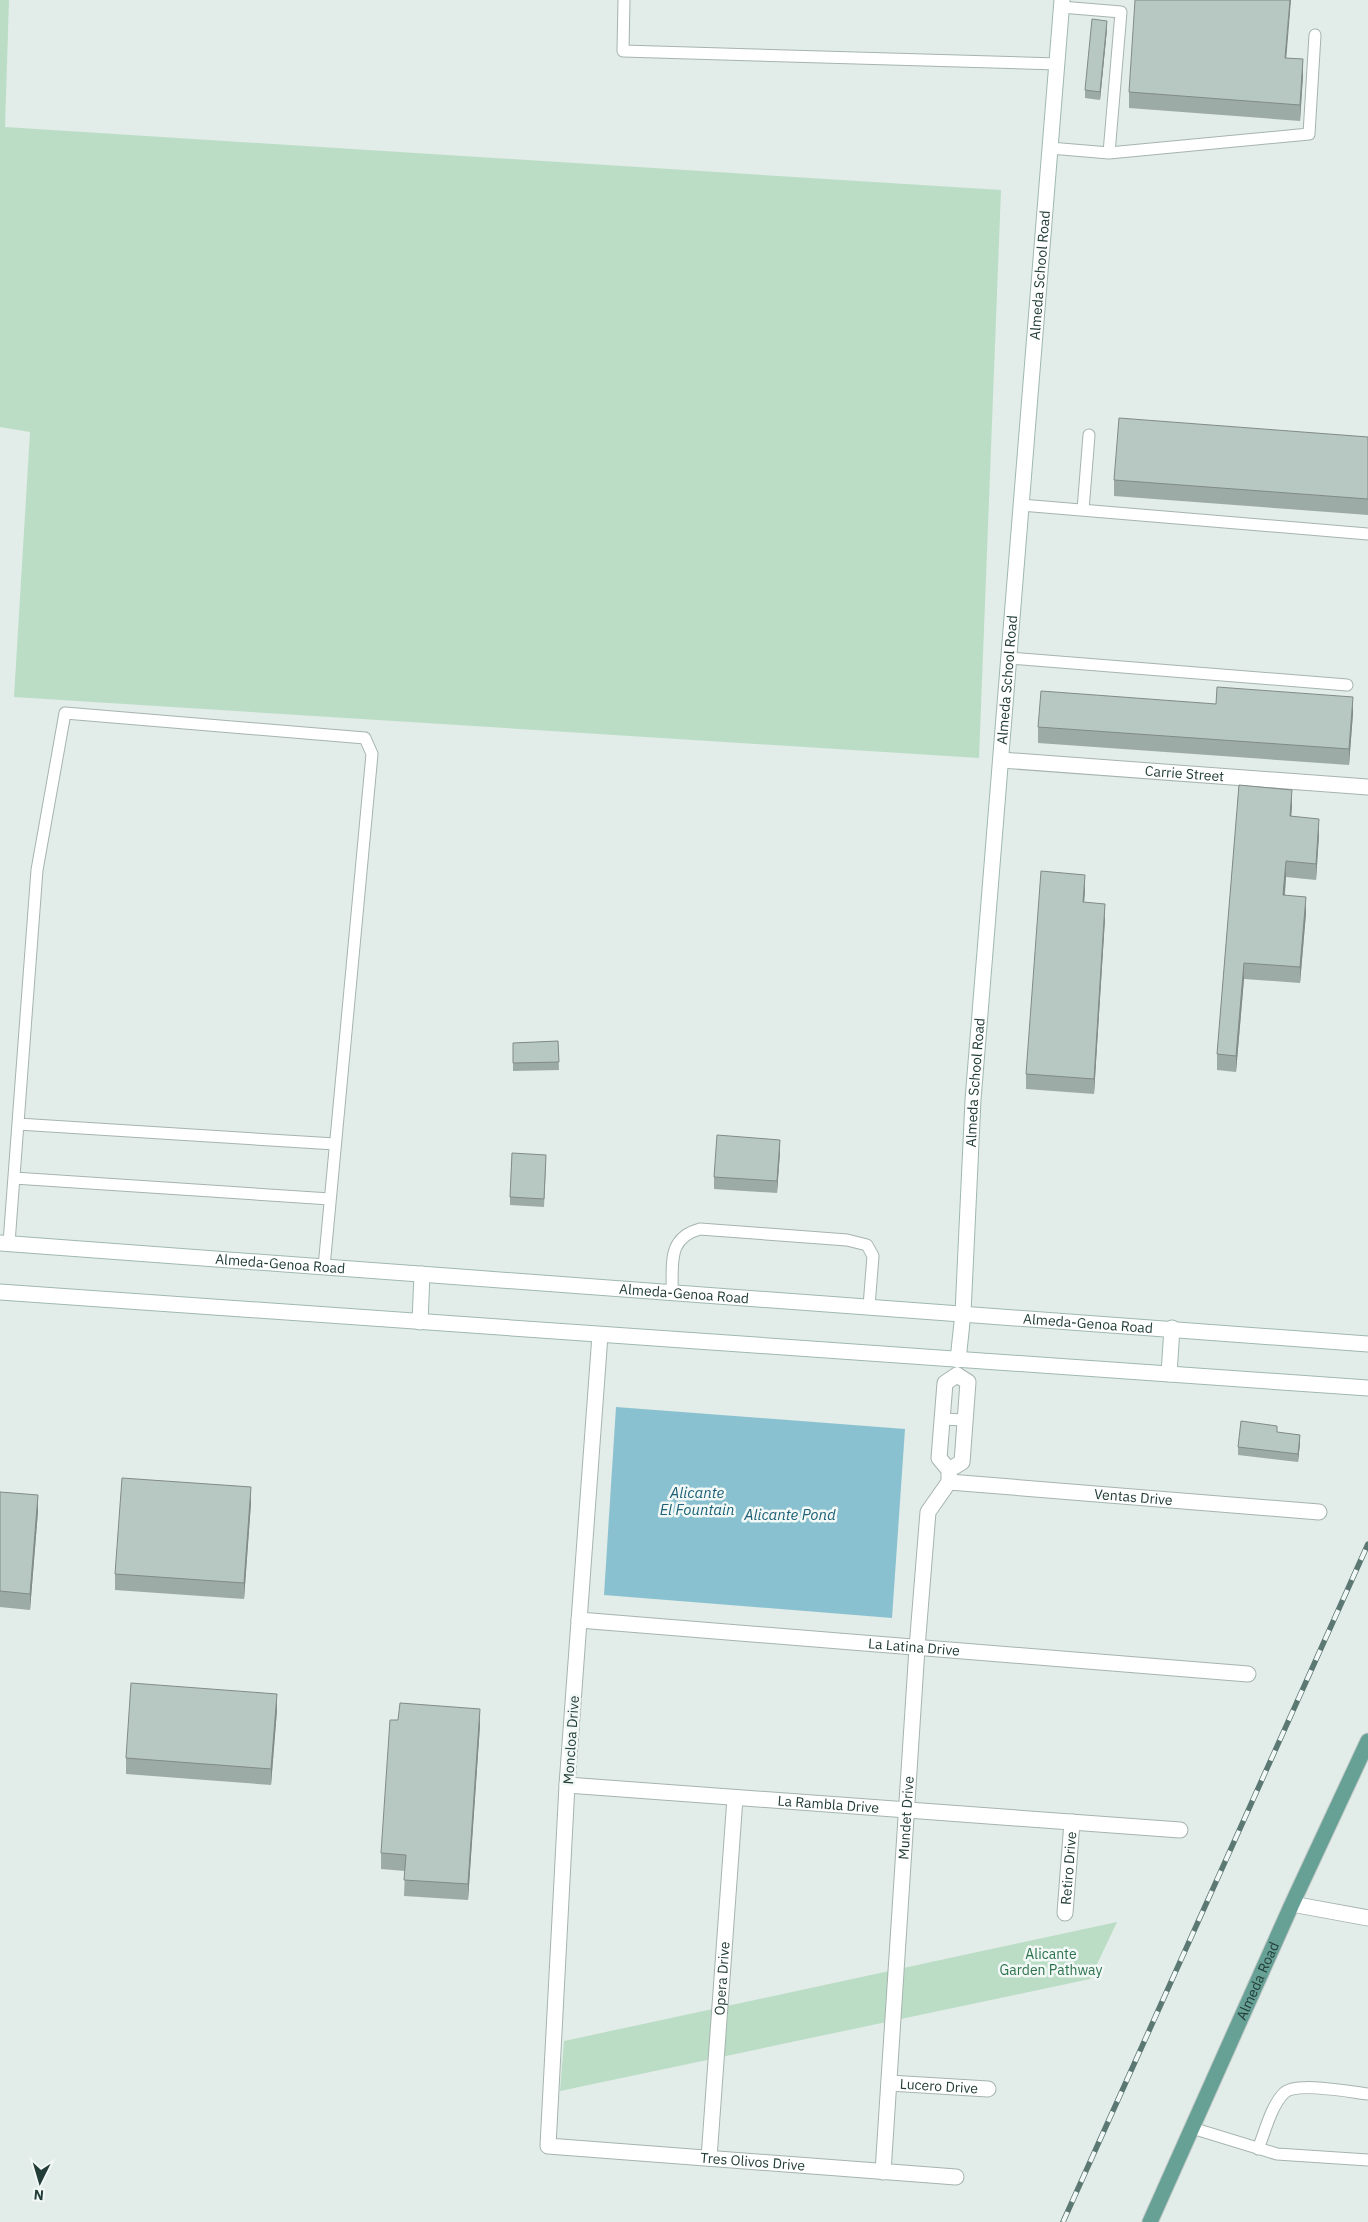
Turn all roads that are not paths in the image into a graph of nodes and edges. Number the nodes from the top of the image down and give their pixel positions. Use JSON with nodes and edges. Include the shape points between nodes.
{"nodes":[{"id":1,"x":624,"y":0,"type":"edge"},
{"id":2,"x":1062,"y":3,"type":"edge"},
{"id":3,"x":1315,"y":35,"type":"dead end"},
{"id":4,"x":1057,"y":64,"type":"junction"},
{"id":5,"x":1050,"y":148,"type":"junction"},
{"id":6,"x":1109,"y":153,"type":"junction"},
{"id":7,"x":1089,"y":435,"type":"dead end"},
{"id":8,"x":1021,"y":505,"type":"junction"},
{"id":9,"x":1084,"y":510,"type":"junction"},
{"id":10,"x":1368,"y":534,"type":"edge"},
{"id":11,"x":1009,"y":658,"type":"junction"},
{"id":12,"x":1347,"y":686,"type":"dead end"},
{"id":13,"x":1001,"y":760,"type":"junction"},
{"id":14,"x":1368,"y":787,"type":"edge"},
{"id":15,"x":18,"y":1124,"type":"junction"},
{"id":16,"x":336,"y":1144,"type":"junction"},
{"id":17,"x":14,"y":1178,"type":"junction"},
{"id":18,"x":330,"y":1199,"type":"junction"},
{"id":19,"x":4,"y":1243,"type":"edge"},
{"id":20,"x":324,"y":1267,"type":"junction"},
{"id":21,"x":422,"y":1274,"type":"junction"},
{"id":22,"x":0,"y":1292,"type":"edge"},
{"id":23,"x":672,"y":1292,"type":"junction"},
{"id":24,"x":869,"y":1306,"type":"junction"},
{"id":25,"x":963,"y":1313,"type":"junction"},
{"id":26,"x":420,"y":1322,"type":"junction"},
{"id":27,"x":1172,"y":1328,"type":"junction"},
{"id":28,"x":600,"y":1335,"type":"junction"},
{"id":29,"x":1368,"y":1344,"type":"edge"},
{"id":30,"x":958,"y":1368,"type":"junction"},
{"id":31,"x":1169,"y":1374,"type":"junction"},
{"id":32,"x":1368,"y":1388,"type":"edge"},
{"id":33,"x":942,"y":1419,"type":"junction"},
{"id":34,"x":965,"y":1420,"type":"junction"},
{"id":35,"x":949,"y":1476,"type":"junction"},
{"id":36,"x":1319,"y":1512,"type":"dead end"},
{"id":37,"x":579,"y":1620,"type":"junction"},
{"id":38,"x":917,"y":1648,"type":"junction"},
{"id":39,"x":1248,"y":1674,"type":"dead end"},
{"id":40,"x":1368,"y":1741,"type":"edge"},
{"id":41,"x":567,"y":1785,"type":"junction"},
{"id":42,"x":734,"y":1798,"type":"junction"},
{"id":43,"x":907,"y":1809,"type":"junction"},
{"id":44,"x":1072,"y":1822,"type":"junction"},
{"id":45,"x":1180,"y":1830,"type":"dead end"},
{"id":46,"x":1292,"y":1904,"type":"junction"},
{"id":47,"x":1065,"y":1913,"type":"dead end"},
{"id":48,"x":1368,"y":1918,"type":"edge"},
{"id":49,"x":889,"y":2084,"type":"junction"},
{"id":50,"x":988,"y":2089,"type":"dead end"},
{"id":51,"x":1368,"y":2094,"type":"edge"},
{"id":52,"x":1192,"y":2128,"type":"junction"},
{"id":53,"x":548,"y":2146,"type":"joint"},
{"id":54,"x":1258,"y":2149,"type":"junction"},
{"id":55,"x":709,"y":2158,"type":"junction"},
{"id":56,"x":1368,"y":2160,"type":"edge"},
{"id":57,"x":883,"y":2172,"type":"junction"},
{"id":58,"x":956,"y":2177,"type":"dead end"},
{"id":59,"x":1150,"y":2222,"type":"edge"}],
"edges":[{"from":1,"to":4,"type":"lane","via":[[623,51]]},
{"from":2,"to":4,"type":"street","name":"Almeda School Road"},
{"from":2,"to":6,"type":"lane","via":[[1122,12]]},
{"from":3,"to":6,"type":"lane","via":[[1309,134]]},
{"from":4,"to":5,"type":"street","name":"Almeda School Road"},
{"from":5,"to":6,"type":"lane"},
{"from":5,"to":8,"type":"street","name":"Almeda School Road"},
{"from":7,"to":9,"type":"lane"},
{"from":8,"to":9,"type":"lane"},
{"from":8,"to":11,"type":"street","name":"Almeda School Road"},
{"from":9,"to":10,"type":"lane"},
{"from":11,"to":12,"type":"lane"},
{"from":11,"to":13,"type":"street","name":"Almeda School Road"},
{"from":13,"to":14,"type":"street","name":"Carrie Street"},
{"from":13,"to":25,"type":"street","name":"Almeda School Road","via":[[973,1100]]},
{"from":15,"to":16,"type":"lane"},
{"from":15,"to":16,"type":"lane","via":[[37,870],[65,713],[365,738],[372,754]]},
{"from":15,"to":17,"type":"lane"},
{"from":16,"to":18,"type":"lane"},
{"from":17,"to":18,"type":"lane"},
{"from":17,"to":19,"type":"lane"},
{"from":18,"to":20,"type":"lane"},
{"from":19,"to":20,"type":"street","name":"Almeda-Genoa Road"},
{"from":20,"to":21,"type":"street","name":"Almeda-Genoa Road"},
{"from":21,"to":23,"type":"street","name":"Almeda-Genoa Road"},
{"from":21,"to":26,"type":"street"},
{"from":22,"to":26,"type":"street"},
{"from":23,"to":24,"type":"street","name":"Almeda-Genoa Road"},
{"from":23,"to":24,"type":"lane","via":[[674,1250],[687,1232],[700,1228],[847,1240],[867,1245],[873,1256]]},
{"from":24,"to":25,"type":"street","name":"Almeda-Genoa Road"},
{"from":25,"to":27,"type":"street","name":"Almeda-Genoa Road"},
{"from":25,"to":30,"type":"street","name":"Almeda School Road"},
{"from":26,"to":28,"type":"street"},
{"from":27,"to":29,"type":"street","name":"Almeda-Genoa Road"},
{"from":27,"to":31,"type":"street"},
{"from":28,"to":30,"type":"street"},
{"from":28,"to":37,"type":"street","name":"Moncloa Drive"},
{"from":30,"to":31,"type":"street"},
{"from":30,"to":33,"type":"street","via":[[945,1383]]},
{"from":30,"to":34,"type":"street","name":"Mundet Drive","via":[[968,1382]]},
{"from":31,"to":32,"type":"street"},
{"from":33,"to":34,"type":"lane"},
{"from":33,"to":35,"type":"street","via":[[939,1458]]},
{"from":34,"to":35,"type":"street","name":"Mundet Drive","via":[[962,1462]]},
{"from":35,"to":36,"type":"street","name":"Ventas Drive"},
{"from":35,"to":38,"type":"street","name":"Mundet Drive","via":[[928,1512]]},
{"from":37,"to":38,"type":"street","name":"La Latina Drive"},
{"from":37,"to":41,"type":"street","name":"Moncloa Drive"},
{"from":38,"to":39,"type":"street","name":"La Latina Drive"},
{"from":38,"to":43,"type":"street","name":"Mundet Drive"},
{"from":40,"to":46,"type":"main road","name":"Almeda Road"},
{"from":41,"to":42,"type":"street","name":"La Rambla Drive"},
{"from":41,"to":53,"type":"street","name":"Moncloa Drive"},
{"from":42,"to":43,"type":"street","name":"La Rambla Drive"},
{"from":42,"to":55,"type":"street","name":"Opera Drive"},
{"from":43,"to":44,"type":"street","name":"La Rambla Drive"},
{"from":43,"to":49,"type":"street","name":"Mundet Drive"},
{"from":44,"to":45,"type":"street","name":"La Rambla Drive"},
{"from":44,"to":47,"type":"street","name":"Retiro Drive"},
{"from":46,"to":48,"type":"street"},
{"from":46,"to":52,"type":"main road","name":"Almeda Road"},
{"from":49,"to":50,"type":"street","name":"Lucero Drive"},
{"from":49,"to":57,"type":"street","name":"Mundet Drive"},
{"from":51,"to":54,"type":"lane","via":[[1298,2087],[1286,2091]]},
{"from":52,"to":54,"type":"lane"},
{"from":52,"to":59,"type":"main road","name":"Almeda Road"},
{"from":53,"to":55,"type":"street","name":"Tres Olivos Drive"},
{"from":54,"to":56,"type":"lane","via":[[1277,2154]]},
{"from":55,"to":57,"type":"street","name":"Tres Olivos Drive"},
{"from":57,"to":58,"type":"street","name":"Tres Olivos Drive"}]}
